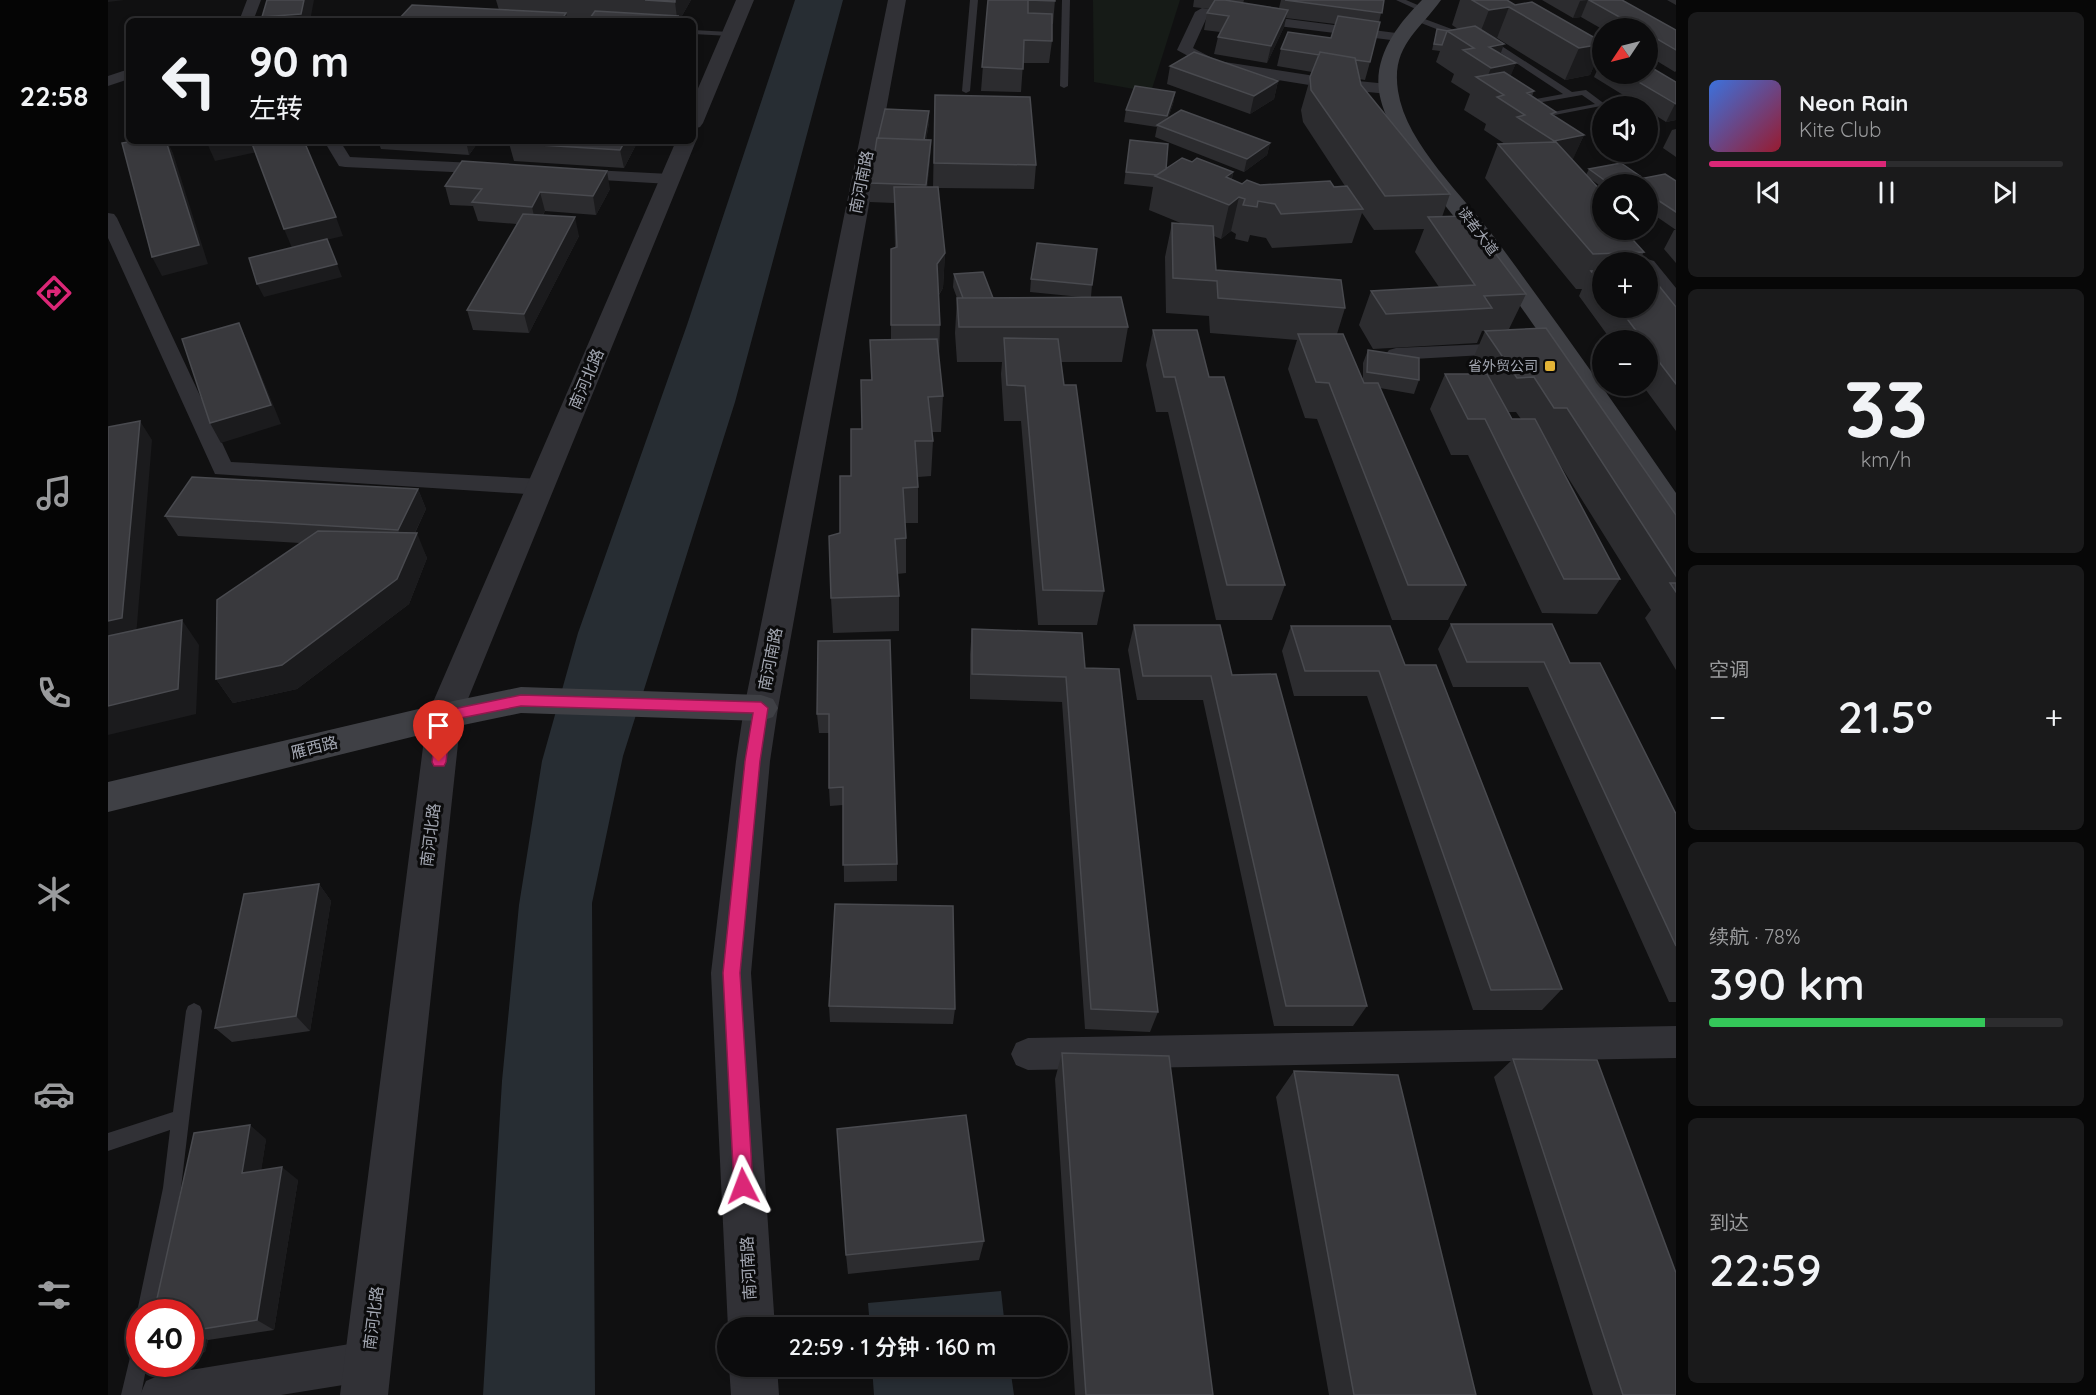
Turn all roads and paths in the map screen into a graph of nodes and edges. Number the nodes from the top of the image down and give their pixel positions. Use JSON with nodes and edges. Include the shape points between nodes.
{"nodes":[{"id":1,"x":254,"y":0,"type":"edge"},
{"id":2,"x":745,"y":0,"type":"edge"},
{"id":3,"x":897,"y":0,"type":"edge"},
{"id":4,"x":974,"y":0,"type":"edge"},
{"id":5,"x":1066,"y":0,"type":"edge"},
{"id":6,"x":1418,"y":7,"type":"edge"},
{"id":7,"x":247,"y":18,"type":"edge"},
{"id":8,"x":696,"y":32,"type":"edge"},
{"id":9,"x":730,"y":34,"type":"junction"},
{"id":10,"x":1399,"y":37,"type":"junction"},
{"id":11,"x":126,"y":75,"type":"edge"},
{"id":12,"x":108,"y":81,"type":"edge"},
{"id":13,"x":1064,"y":86,"type":"dead end"},
{"id":14,"x":1388,"y":88,"type":"junction"},
{"id":15,"x":966,"y":91,"type":"dead end"},
{"id":16,"x":1571,"y":95,"type":"junction"},
{"id":17,"x":1512,"y":106,"type":"edge"},
{"id":18,"x":696,"y":116,"type":"edge"},
{"id":19,"x":1527,"y":120,"type":"edge"},
{"id":20,"x":335,"y":144,"type":"edge"},
{"id":21,"x":685,"y":144,"type":"edge"},
{"id":22,"x":508,"y":170,"type":"edge"},
{"id":23,"x":554,"y":172,"type":"edge"},
{"id":24,"x":670,"y":179,"type":"junction"},
{"id":25,"x":109,"y":216,"type":"edge"},
{"id":26,"x":1658,"y":278,"type":"edge"},
{"id":27,"x":1676,"y":301,"type":"edge"},
{"id":28,"x":1561,"y":347,"type":"junction"},
{"id":29,"x":1396,"y":354,"type":"edge"},
{"id":30,"x":541,"y":487,"type":"junction"},
{"id":31,"x":1673,"y":505,"type":"edge"},
{"id":32,"x":761,"y":708,"type":"junction"},
{"id":33,"x":444,"y":716,"type":"junction"},
{"id":34,"x":108,"y":797,"type":"edge"},
{"id":35,"x":194,"y":1011,"type":"dead end"},
{"id":36,"x":1676,"y":1042,"type":"edge"},
{"id":37,"x":1028,"y":1054,"type":"dead end"},
{"id":38,"x":181,"y":1118,"type":"junction"},
{"id":39,"x":108,"y":1142,"type":"edge"},
{"id":40,"x":150,"y":1299,"type":"edge"},
{"id":41,"x":750,"y":1317,"type":"edge"},
{"id":42,"x":135,"y":1377,"type":"edge"},
{"id":43,"x":754,"y":1377,"type":"edge"},
{"id":44,"x":366,"y":1378,"type":"edge"},
{"id":45,"x":131,"y":1395,"type":"edge"},
{"id":46,"x":160,"y":1395,"type":"edge"},
{"id":47,"x":755,"y":1395,"type":"edge"}],
"edges":[{"from":1,"to":7,"type":"street"},
{"from":2,"to":9,"type":"street"},
{"from":3,"to":32,"type":"street","name":"南河南路"},
{"from":4,"to":15,"type":"lane"},
{"from":5,"to":13,"type":"lane"},
{"from":6,"to":10,"type":"main road","name":"读者大道"},
{"from":6,"to":16,"type":"lane","via":[[1475,42],[1491,43]]},
{"from":8,"to":9,"type":"lane"},
{"from":9,"to":18,"type":"street"},
{"from":10,"to":14,"type":"main road","name":"读者大道","via":[[1387,68]]},
{"from":10,"to":14,"type":"street","via":[[1202,12],[1185,50],[1214,65]]},
{"from":11,"to":12,"type":"street"},
{"from":14,"to":28,"type":"main road","name":"读者大道","via":[[1395,114],[1408,137]]},
{"from":16,"to":17,"type":"lane"},
{"from":16,"to":19,"type":"lane","via":[[1583,92],[1602,105]]},
{"from":20,"to":22,"type":"street","via":[[345,162]]},
{"from":21,"to":24,"type":"street","name":"南河北路"},
{"from":23,"to":24,"type":"street"},
{"from":24,"to":30,"type":"street","name":"南河北路"},
{"from":25,"to":30,"type":"street","via":[[223,469]]},
{"from":26,"to":27,"type":"street"},
{"from":28,"to":29,"type":"street"},
{"from":28,"to":31,"type":"main road","name":"读者大道"},
{"from":30,"to":33,"type":"street","name":"南河北路"},
{"from":32,"to":33,"type":"main road","name":"雁西路","via":[[521,700]]},
{"from":32,"to":41,"type":"street","name":"南河南路","via":[[731,973]]},
{"from":33,"to":34,"type":"main road","name":"雁西路"},
{"from":33,"to":44,"type":"street","name":"南河北路"},
{"from":35,"to":38,"type":"lane"},
{"from":36,"to":37,"type":"street"},
{"from":38,"to":39,"type":"lane"},
{"from":38,"to":40,"type":"lane"},
{"from":42,"to":45,"type":"lane"},
{"from":43,"to":47,"type":"street"},
{"from":44,"to":46,"type":"street"}]}
